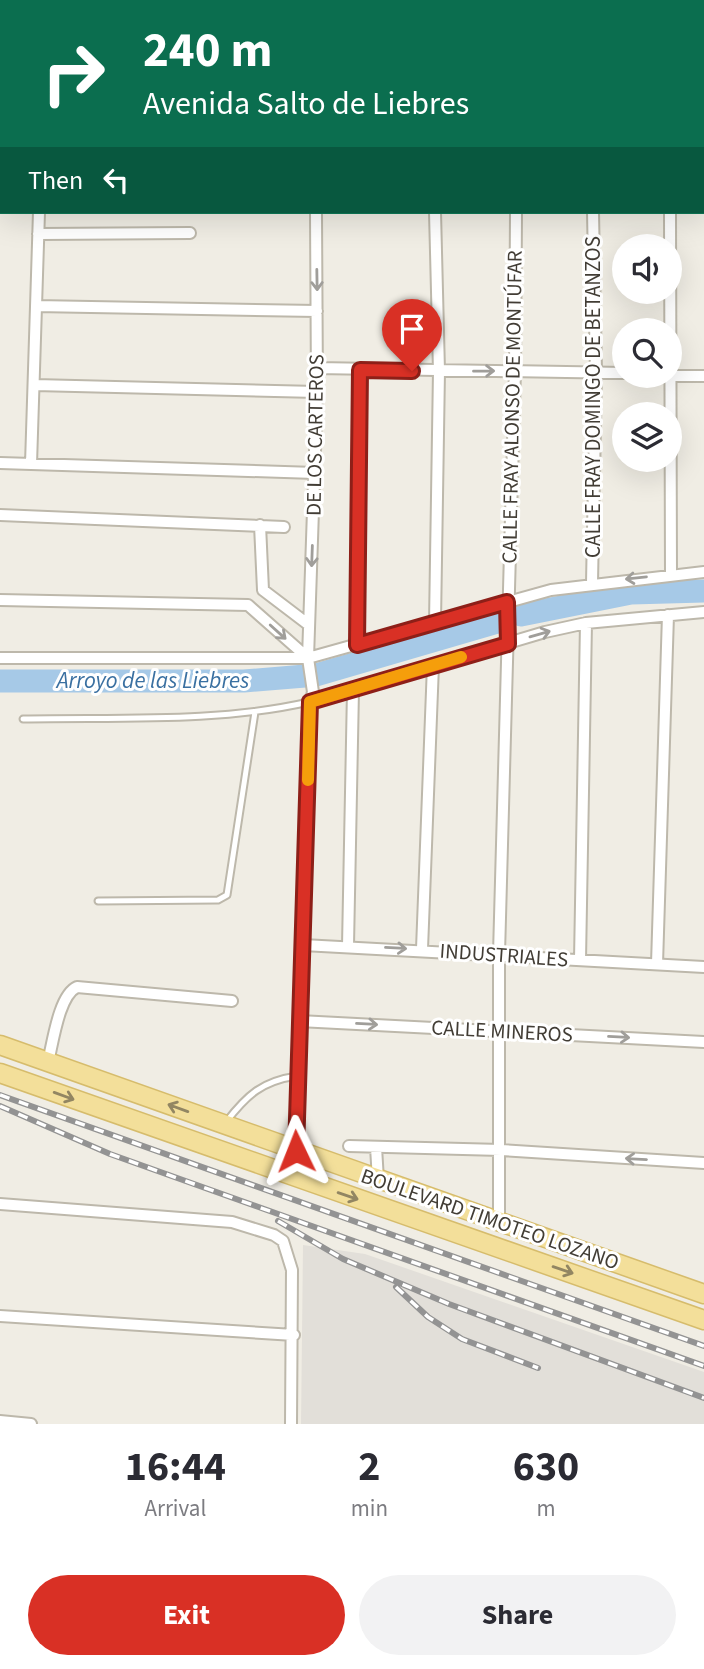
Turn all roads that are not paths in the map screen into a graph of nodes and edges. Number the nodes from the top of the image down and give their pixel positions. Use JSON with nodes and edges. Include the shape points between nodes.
{"nodes":[{"id":1,"x":39,"y":214,"type":"edge"},
{"id":2,"x":316,"y":214,"type":"edge"},
{"id":3,"x":435,"y":214,"type":"edge"},
{"id":4,"x":516,"y":214,"type":"edge"},
{"id":5,"x":593,"y":214,"type":"edge"},
{"id":6,"x":670,"y":214,"type":"edge"},
{"id":7,"x":190,"y":233,"type":"dead end"},
{"id":8,"x":38,"y":234,"type":"junction"},
{"id":9,"x":36,"y":306,"type":"junction"},
{"id":10,"x":317,"y":311,"type":"junction"},
{"id":11,"x":671,"y":318,"type":"edge"},
{"id":12,"x":317,"y":368,"type":"junction"},
{"id":13,"x":360,"y":370,"type":"junction"},
{"id":14,"x":515,"y":370,"type":"junction"},
{"id":15,"x":439,"y":371,"type":"junction"},
{"id":16,"x":596,"y":372,"type":"junction"},
{"id":17,"x":612,"y":373,"type":"edge"},
{"id":18,"x":682,"y":376,"type":"edge"},
{"id":19,"x":704,"y":376,"type":"edge"},
{"id":20,"x":35,"y":384,"type":"junction"},
{"id":21,"x":671,"y":388,"type":"edge"},
{"id":22,"x":317,"y":392,"type":"junction"},
{"id":23,"x":0,"y":463,"type":"edge"},
{"id":24,"x":31,"y":464,"type":"junction"},
{"id":25,"x":315,"y":473,"type":"junction"},
{"id":26,"x":0,"y":515,"type":"edge"},
{"id":27,"x":260,"y":525,"type":"junction"},
{"id":28,"x":284,"y":527,"type":"dead end"},
{"id":29,"x":704,"y":572,"type":"edge"},
{"id":30,"x":671,"y":574,"type":"junction"},
{"id":31,"x":592,"y":583,"type":"junction"},
{"id":32,"x":263,"y":590,"type":"junction"},
{"id":33,"x":0,"y":600,"type":"edge"},
{"id":34,"x":248,"y":605,"type":"junction"},
{"id":35,"x":508,"y":607,"type":"junction"},
{"id":36,"x":704,"y":612,"type":"edge"},
{"id":37,"x":668,"y":615,"type":"junction"},
{"id":38,"x":435,"y":622,"type":"junction"},
{"id":39,"x":586,"y":623,"type":"junction"},
{"id":40,"x":309,"y":625,"type":"junction"},
{"id":41,"x":508,"y":641,"type":"junction"},
{"id":42,"x":357,"y":645,"type":"junction"},
{"id":43,"x":0,"y":658,"type":"edge"},
{"id":44,"x":308,"y":663,"type":"junction"},
{"id":45,"x":433,"y":665,"type":"junction"},
{"id":46,"x":353,"y":690,"type":"junction"},
{"id":47,"x":312,"y":697,"type":"junction"},
{"id":48,"x":255,"y":712,"type":"junction"},
{"id":49,"x":23,"y":719,"type":"dead end"},
{"id":50,"x":98,"y":901,"type":"dead end"},
{"id":51,"x":303,"y":945,"type":"junction"},
{"id":52,"x":348,"y":946,"type":"junction"},
{"id":53,"x":422,"y":949,"type":"junction"},
{"id":54,"x":499,"y":954,"type":"junction"},
{"id":55,"x":580,"y":960,"type":"junction"},
{"id":56,"x":657,"y":964,"type":"junction"},
{"id":57,"x":704,"y":967,"type":"edge"},
{"id":58,"x":232,"y":1000,"type":"dead end"},
{"id":59,"x":299,"y":1021,"type":"junction"},
{"id":60,"x":498,"y":1030,"type":"junction"},
{"id":61,"x":704,"y":1042,"type":"edge"},
{"id":62,"x":0,"y":1045,"type":"edge"},
{"id":63,"x":48,"y":1062,"type":"junction"},
{"id":64,"x":0,"y":1073,"type":"edge"},
{"id":65,"x":297,"y":1076,"type":"junction"},
{"id":66,"x":224,"y":1125,"type":"junction"},
{"id":67,"x":349,"y":1146,"type":"dead end"},
{"id":68,"x":376,"y":1147,"type":"junction"},
{"id":69,"x":501,"y":1150,"type":"junction"},
{"id":70,"x":296,"y":1151,"type":"junction"},
{"id":71,"x":704,"y":1163,"type":"edge"},
{"id":72,"x":378,"y":1180,"type":"junction"},
{"id":73,"x":0,"y":1204,"type":"edge"},
{"id":74,"x":499,"y":1221,"type":"junction"},
{"id":75,"x":704,"y":1294,"type":"edge"},
{"id":76,"x":0,"y":1316,"type":"edge"},
{"id":77,"x":704,"y":1320,"type":"edge"},
{"id":78,"x":294,"y":1335,"type":"junction"},
{"id":79,"x":0,"y":1422,"type":"edge"},
{"id":80,"x":31,"y":1424,"type":"edge"},
{"id":81,"x":291,"y":1424,"type":"edge"}],
"edges":[{"from":1,"to":8,"type":"street"},
{"from":2,"to":10,"type":"street","name":"DE LOS CARTEROS","one_way":true},
{"from":3,"to":15,"type":"street"},
{"from":4,"to":14,"type":"street","name":"CALLE FRAY ALONSO DE MONTÚFAR"},
{"from":5,"to":16,"type":"street","name":"CALLE FRAY DOMINGO DE BETANZOS"},
{"from":6,"to":11,"type":"street"},
{"from":7,"to":8,"type":"street"},
{"from":8,"to":9,"type":"street"},
{"from":9,"to":10,"type":"street"},
{"from":9,"to":20,"type":"street"},
{"from":10,"to":12,"type":"street","name":"DE LOS CARTEROS"},
{"from":12,"to":13,"type":"street"},
{"from":12,"to":22,"type":"street","name":"DE LOS CARTEROS"},
{"from":13,"to":15,"type":"street"},
{"from":13,"to":42,"type":"street"},
{"from":15,"to":14,"type":"street","one_way":true},
{"from":14,"to":16,"type":"street"},
{"from":14,"to":35,"type":"street","name":"CALLE FRAY ALONSO DE MONTÚFAR"},
{"from":15,"to":38,"type":"street"},
{"from":16,"to":17,"type":"street"},
{"from":16,"to":31,"type":"street","name":"CALLE FRAY DOMINGO DE BETANZOS"},
{"from":18,"to":19,"type":"street"},
{"from":20,"to":22,"type":"street"},
{"from":20,"to":24,"type":"street"},
{"from":21,"to":30,"type":"street"},
{"from":22,"to":25,"type":"street","name":"DE LOS CARTEROS"},
{"from":23,"to":24,"type":"street"},
{"from":24,"to":25,"type":"street"},
{"from":25,"to":40,"type":"street","name":"DE LOS CARTEROS","one_way":true},
{"from":26,"to":27,"type":"street"},
{"from":27,"to":28,"type":"street"},
{"from":27,"to":32,"type":"street"},
{"from":29,"to":30,"type":"street"},
{"from":30,"to":31,"type":"street","one_way":true},
{"from":31,"to":35,"type":"street","via":[[551,590]]},
{"from":32,"to":34,"type":"street"},
{"from":32,"to":40,"type":"street"},
{"from":33,"to":34,"type":"street"},
{"from":34,"to":44,"type":"street","one_way":true},
{"from":35,"to":38,"type":"street"},
{"from":35,"to":41,"type":"street","name":"CALLE FRAY ALONSO DE MONTÚFAR"},
{"from":36,"to":37,"type":"street"},
{"from":37,"to":39,"type":"street"},
{"from":37,"to":56,"type":"street"},
{"from":38,"to":42,"type":"street"},
{"from":41,"to":39,"type":"street","one_way":true},
{"from":39,"to":55,"type":"street"},
{"from":40,"to":44,"type":"street","name":"DE LOS CARTEROS"},
{"from":41,"to":45,"type":"street"},
{"from":41,"to":54,"type":"street","name":"CALLE FRAY ALONSO DE MONTÚFAR"},
{"from":42,"to":44,"type":"street"},
{"from":43,"to":44,"type":"street"},
{"from":44,"to":47,"type":"street","name":"DE LOS CARTEROS"},
{"from":45,"to":46,"type":"street"},
{"from":45,"to":53,"type":"street"},
{"from":46,"to":47,"type":"street"},
{"from":46,"to":52,"type":"street"},
{"from":47,"to":48,"type":"lane"},
{"from":47,"to":51,"type":"street","name":"DE LOS CARTEROS"},
{"from":48,"to":49,"type":"lane"},
{"from":48,"to":50,"type":"lane","via":[[227,895],[218,900]]},
{"from":51,"to":52,"type":"street","name":"INDUSTRIALES"},
{"from":51,"to":59,"type":"street","name":"DE LOS CARTEROS"},
{"from":52,"to":53,"type":"street","name":"INDUSTRIALES","one_way":true},
{"from":53,"to":54,"type":"street","name":"INDUSTRIALES"},
{"from":54,"to":55,"type":"street","name":"INDUSTRIALES"},
{"from":54,"to":60,"type":"street","name":"CALLE FRAY ALONSO DE MONTÚFAR"},
{"from":55,"to":56,"type":"street","name":"INDUSTRIALES"},
{"from":56,"to":57,"type":"street","name":"INDUSTRIALES"},
{"from":58,"to":63,"type":"street","via":[[77,987],[65,999]]},
{"from":59,"to":60,"type":"street","name":"CALLE MINEROS","one_way":true},
{"from":59,"to":65,"type":"street","name":"DE LOS CARTEROS"},
{"from":60,"to":61,"type":"street","name":"CALLE MINEROS","one_way":true},
{"from":60,"to":69,"type":"street","name":"CALLE FRAY ALONSO DE MONTÚFAR"},
{"from":62,"to":63,"type":"main road","name":"BOULEVARD TIMOTEO LOZANO"},
{"from":66,"to":63,"type":"main road","name":"BOULEVARD TIMOTEO LOZANO","one_way":true},
{"from":64,"to":77,"type":"main road","name":"BOULEVARD TIMOTEO LOZANO","one_way":true},
{"from":65,"to":66,"type":"lane","via":[[260,1086]]},
{"from":65,"to":70,"type":"street","name":"DE LOS CARTEROS"},
{"from":66,"to":70,"type":"main road","name":"BOULEVARD TIMOTEO LOZANO"},
{"from":67,"to":68,"type":"street"},
{"from":68,"to":69,"type":"street"},
{"from":68,"to":72,"type":"street"},
{"from":71,"to":69,"type":"street","one_way":true},
{"from":69,"to":74,"type":"street","name":"CALLE FRAY ALONSO DE MONTÚFAR"},
{"from":70,"to":72,"type":"main road","name":"BOULEVARD TIMOTEO LOZANO"},
{"from":72,"to":74,"type":"main road","name":"BOULEVARD TIMOTEO LOZANO"},
{"from":73,"to":78,"type":"street","via":[[232,1222],[274,1235],[288,1250]]},
{"from":74,"to":75,"type":"main road","name":"BOULEVARD TIMOTEO LOZANO"},
{"from":76,"to":78,"type":"street"},
{"from":78,"to":81,"type":"street"},
{"from":79,"to":80,"type":"street"}]}
